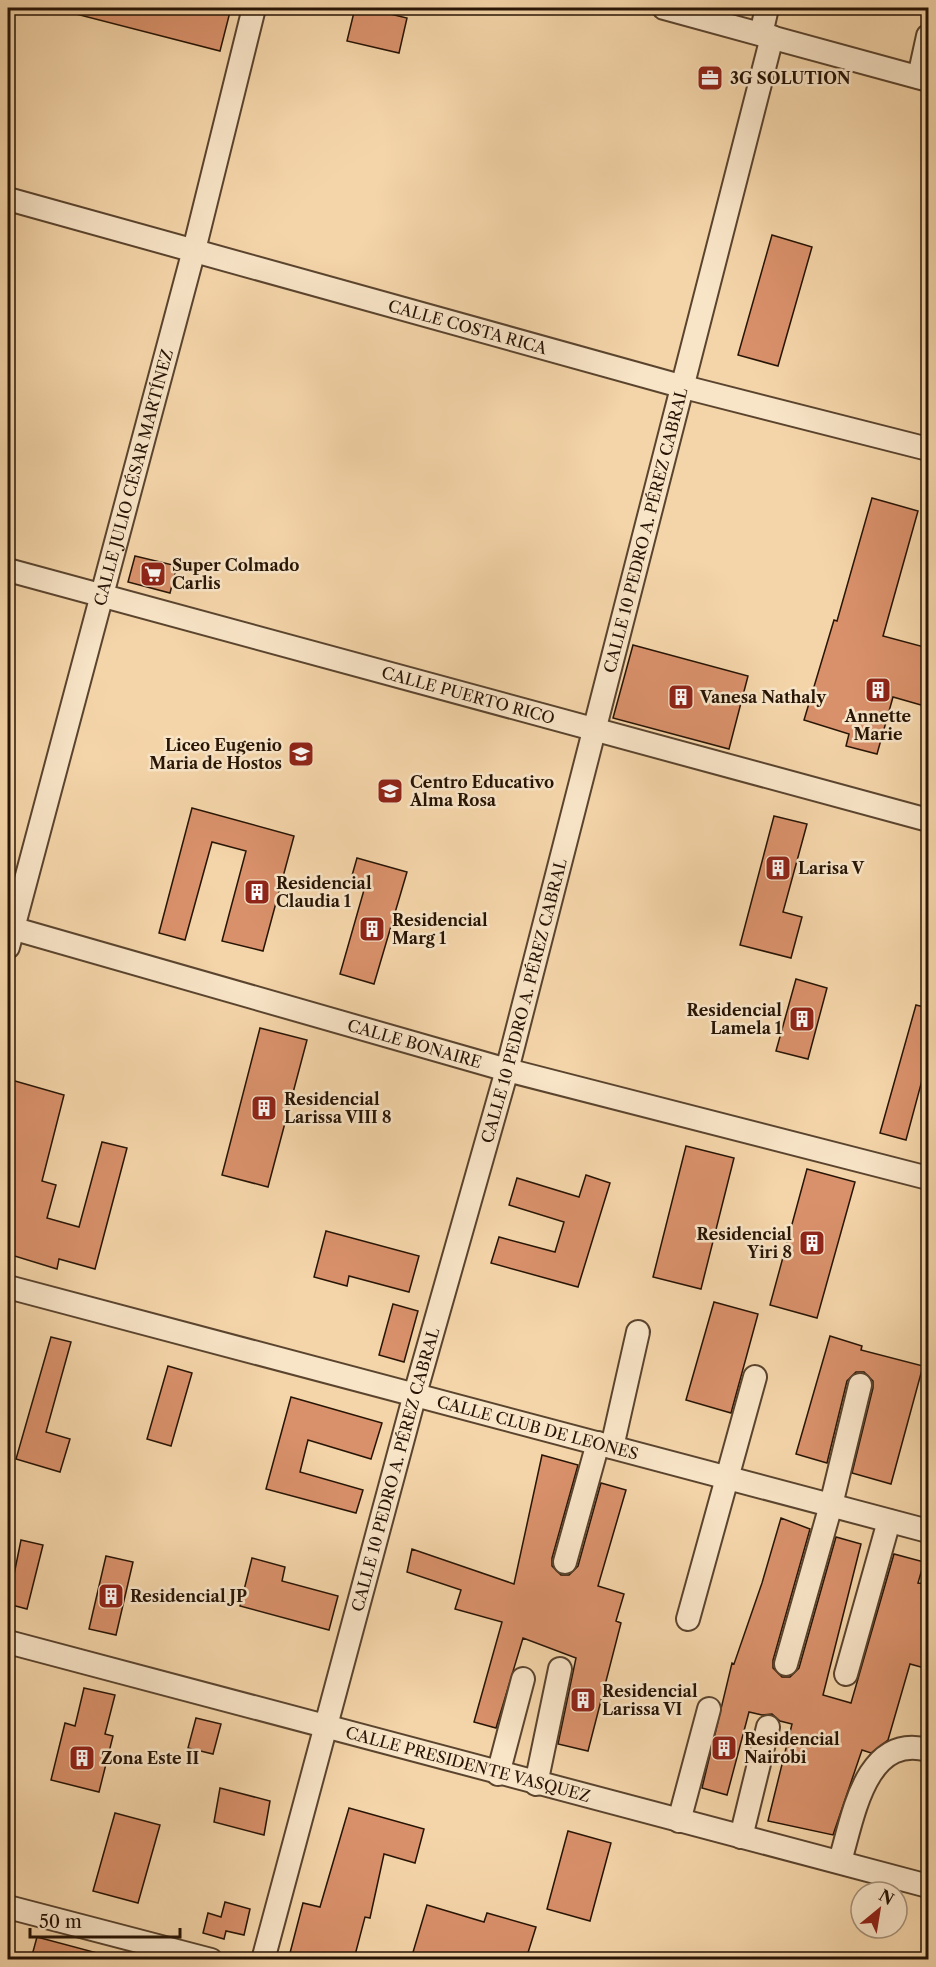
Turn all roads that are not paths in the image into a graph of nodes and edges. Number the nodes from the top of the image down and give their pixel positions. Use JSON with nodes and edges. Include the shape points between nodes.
{"nodes":[{"id":1,"x":254,"y":8,"type":"edge"},
{"id":2,"x":664,"y":8,"type":"edge"},
{"id":3,"x":767,"y":8,"type":"edge"},
{"id":4,"x":766,"y":36,"type":"junction"},
{"id":5,"x":928,"y":36,"type":"edge"},
{"id":6,"x":924,"y":79,"type":"edge"},
{"id":7,"x":8,"y":199,"type":"edge"},
{"id":8,"x":194,"y":250,"type":"junction"},
{"id":9,"x":684,"y":387,"type":"junction"},
{"id":10,"x":928,"y":449,"type":"edge"},
{"id":11,"x":8,"y":570,"type":"edge"},
{"id":12,"x":102,"y":594,"type":"junction"},
{"id":13,"x":595,"y":732,"type":"junction"},
{"id":14,"x":928,"y":820,"type":"edge"},
{"id":15,"x":9,"y":934,"type":"edge"},
{"id":16,"x":507,"y":1070,"type":"junction"},
{"id":17,"x":928,"y":1178,"type":"edge"},
{"id":18,"x":8,"y":1287,"type":"edge"},
{"id":19,"x":638,"y":1332,"type":"dead end"},
{"id":20,"x":755,"y":1377,"type":"dead end"},
{"id":21,"x":860,"y":1385,"type":"dead end"},
{"id":22,"x":415,"y":1394,"type":"junction"},
{"id":23,"x":605,"y":1445,"type":"junction"},
{"id":24,"x":728,"y":1477,"type":"junction"},
{"id":25,"x":831,"y":1505,"type":"junction"},
{"id":26,"x":889,"y":1521,"type":"junction"},
{"id":27,"x":928,"y":1531,"type":"edge"},
{"id":28,"x":565,"y":1562,"type":"dead end"},
{"id":29,"x":688,"y":1619,"type":"dead end"},
{"id":30,"x":8,"y":1642,"type":"edge"},
{"id":31,"x":786,"y":1664,"type":"dead end"},
{"id":32,"x":560,"y":1670,"type":"dead end"},
{"id":33,"x":846,"y":1674,"type":"dead end"},
{"id":34,"x":523,"y":1679,"type":"dead end"},
{"id":35,"x":709,"y":1709,"type":"dead end"},
{"id":36,"x":768,"y":1727,"type":"dead end"},
{"id":37,"x":325,"y":1728,"type":"junction"},
{"id":38,"x":928,"y":1750,"type":"edge"},
{"id":39,"x":498,"y":1774,"type":"junction"},
{"id":40,"x":536,"y":1784,"type":"junction"},
{"id":41,"x":680,"y":1821,"type":"junction"},
{"id":42,"x":741,"y":1837,"type":"junction"},
{"id":43,"x":840,"y":1862,"type":"junction"},
{"id":44,"x":928,"y":1886,"type":"edge"},
{"id":45,"x":8,"y":1906,"type":"edge"},
{"id":46,"x":211,"y":1959,"type":"edge"},
{"id":47,"x":263,"y":1959,"type":"edge"}],
"edges":[{"from":1,"to":8,"type":"street","name":"CALLE JULIO CÉSAR MARTÍNEZ"},
{"from":2,"to":4,"type":"street"},
{"from":3,"to":4,"type":"street","name":"CALLE 10 PEDRO A. PÉREZ CABRAL"},
{"from":4,"to":6,"type":"street"},
{"from":4,"to":9,"type":"street","name":"CALLE 10 PEDRO A. PÉREZ CABRAL"},
{"from":5,"to":6,"type":"street"},
{"from":7,"to":8,"type":"street","name":"CALLE COSTA RICA"},
{"from":8,"to":9,"type":"street","name":"CALLE COSTA RICA"},
{"from":8,"to":12,"type":"street","name":"CALLE JULIO CÉSAR MARTÍNEZ"},
{"from":9,"to":10,"type":"street","name":"CALLE COSTA RICA"},
{"from":9,"to":13,"type":"street","name":"CALLE 10 PEDRO A. PÉREZ CABRAL"},
{"from":11,"to":12,"type":"street","name":"CALLE PUERTO RICO"},
{"from":12,"to":13,"type":"street","name":"CALLE PUERTO RICO"},
{"from":12,"to":15,"type":"street","name":"CALLE JULIO CÉSAR MARTÍNEZ"},
{"from":13,"to":14,"type":"street","name":"CALLE PUERTO RICO"},
{"from":13,"to":16,"type":"street","name":"CALLE 10 PEDRO A. PÉREZ CABRAL"},
{"from":15,"to":16,"type":"street","name":"CALLE BONAIRE"},
{"from":16,"to":17,"type":"street","name":"CALLE BONAIRE"},
{"from":16,"to":22,"type":"street","name":"CALLE 10 PEDRO A. PÉREZ CABRAL"},
{"from":18,"to":22,"type":"street","name":"CALLE CLUB DE LEONES"},
{"from":19,"to":23,"type":"street"},
{"from":20,"to":24,"type":"street"},
{"from":21,"to":25,"type":"street"},
{"from":22,"to":23,"type":"street","name":"CALLE CLUB DE LEONES"},
{"from":22,"to":37,"type":"street","name":"CALLE 10 PEDRO A. PÉREZ CABRAL"},
{"from":23,"to":24,"type":"street","name":"CALLE CLUB DE LEONES"},
{"from":23,"to":28,"type":"street"},
{"from":24,"to":25,"type":"street","name":"CALLE CLUB DE LEONES"},
{"from":24,"to":29,"type":"street"},
{"from":25,"to":26,"type":"street","name":"CALLE CLUB DE LEONES"},
{"from":25,"to":31,"type":"street"},
{"from":26,"to":27,"type":"street","name":"CALLE CLUB DE LEONES"},
{"from":26,"to":33,"type":"street"},
{"from":30,"to":37,"type":"street","name":"CALLE PRESIDENTE VASQUEZ"},
{"from":32,"to":40,"type":"street"},
{"from":34,"to":39,"type":"street"},
{"from":35,"to":41,"type":"street"},
{"from":36,"to":42,"type":"street"},
{"from":37,"to":39,"type":"street","name":"CALLE PRESIDENTE VASQUEZ"},
{"from":37,"to":47,"type":"street","name":"CALLE 10 PEDRO A. PÉREZ CABRAL"},
{"from":38,"to":43,"type":"street","via":[[902,1748],[875,1766],[861,1795]]},
{"from":39,"to":40,"type":"street","name":"CALLE PRESIDENTE VASQUEZ"},
{"from":40,"to":41,"type":"street","name":"CALLE PRESIDENTE VASQUEZ"},
{"from":41,"to":42,"type":"street","name":"CALLE PRESIDENTE VASQUEZ"},
{"from":42,"to":43,"type":"street","name":"CALLE PRESIDENTE VASQUEZ"},
{"from":43,"to":44,"type":"street","name":"CALLE PRESIDENTE VASQUEZ"},
{"from":45,"to":46,"type":"street"}]}
